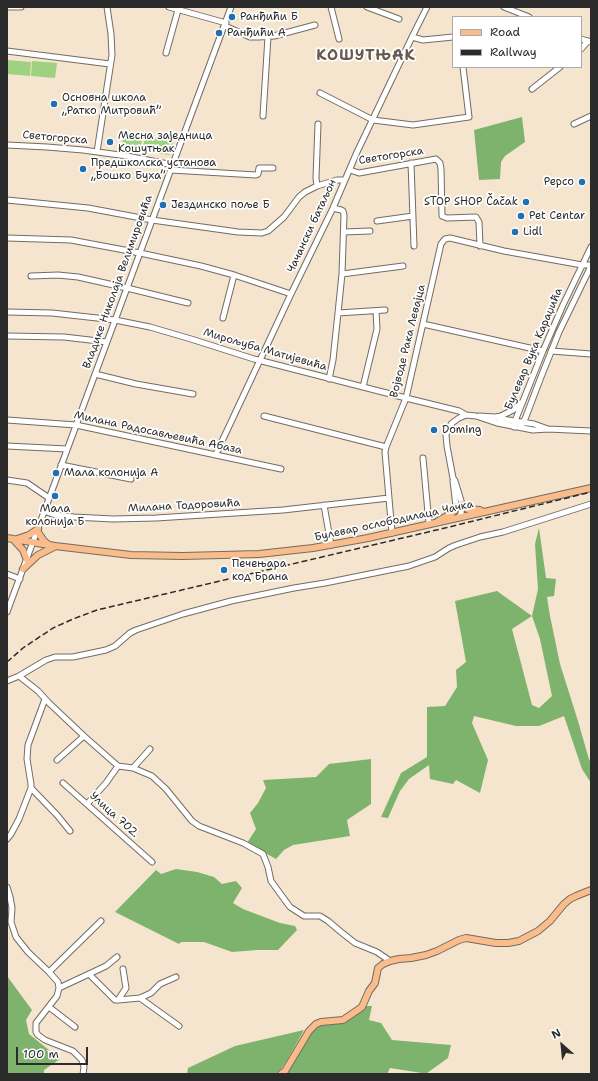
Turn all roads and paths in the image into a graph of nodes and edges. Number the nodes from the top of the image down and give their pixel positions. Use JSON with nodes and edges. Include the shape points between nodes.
{"nodes":[{"id":1,"x":7,"y":7,"type":"edge"},
{"id":2,"x":21,"y":7,"type":"edge"},
{"id":3,"x":107,"y":7,"type":"edge"},
{"id":4,"x":169,"y":7,"type":"edge"},
{"id":5,"x":231,"y":7,"type":"edge"},
{"id":6,"x":331,"y":7,"type":"edge"},
{"id":7,"x":367,"y":7,"type":"edge"},
{"id":8,"x":427,"y":7,"type":"edge"},
{"id":9,"x":504,"y":7,"type":"edge"},
{"id":10,"x":178,"y":10,"type":"junction"},
{"id":11,"x":519,"y":15,"type":"edge"},
{"id":12,"x":399,"y":19,"type":"dead end"},
{"id":13,"x":225,"y":24,"type":"junction"},
{"id":14,"x":315,"y":25,"type":"dead end"},
{"id":15,"x":268,"y":37,"type":"junction"},
{"id":16,"x":412,"y":37,"type":"junction"},
{"id":17,"x":452,"y":37,"type":"edge"},
{"id":18,"x":339,"y":39,"type":"dead end"},
{"id":19,"x":7,"y":51,"type":"edge"},
{"id":20,"x":166,"y":53,"type":"dead end"},
{"id":21,"x":110,"y":64,"type":"junction"},
{"id":22,"x":463,"y":68,"type":"edge"},
{"id":23,"x":559,"y":68,"type":"edge"},
{"id":24,"x":532,"y":89,"type":"dead end"},
{"id":25,"x":320,"y":93,"type":"dead end"},
{"id":26,"x":263,"y":116,"type":"dead end"},
{"id":27,"x":591,"y":116,"type":"edge"},
{"id":28,"x":374,"y":120,"type":"junction"},
{"id":29,"x":318,"y":124,"type":"dead end"},
{"id":30,"x":574,"y":124,"type":"dead end"},
{"id":31,"x":7,"y":145,"type":"edge"},
{"id":32,"x":97,"y":152,"type":"junction"},
{"id":33,"x":411,"y":163,"type":"junction"},
{"id":34,"x":172,"y":168,"type":"junction"},
{"id":35,"x":273,"y":168,"type":"dead end"},
{"id":36,"x":350,"y":170,"type":"junction"},
{"id":37,"x":345,"y":180,"type":"junction"},
{"id":38,"x":317,"y":186,"type":"junction"},
{"id":39,"x":7,"y":200,"type":"edge"},
{"id":40,"x":333,"y":208,"type":"junction"},
{"id":41,"x":413,"y":216,"type":"junction"},
{"id":42,"x":152,"y":220,"type":"junction"},
{"id":43,"x":377,"y":221,"type":"dead end"},
{"id":44,"x":370,"y":231,"type":"dead end"},
{"id":45,"x":344,"y":232,"type":"junction"},
{"id":46,"x":7,"y":238,"type":"edge"},
{"id":47,"x":414,"y":246,"type":"dead end"},
{"id":48,"x":480,"y":246,"type":"junction"},
{"id":49,"x":591,"y":247,"type":"edge"},
{"id":50,"x":140,"y":253,"type":"junction"},
{"id":51,"x":582,"y":265,"type":"junction"},
{"id":52,"x":403,"y":266,"type":"dead end"},
{"id":53,"x":591,"y":266,"type":"edge"},
{"id":54,"x":342,"y":274,"type":"junction"},
{"id":55,"x":234,"y":275,"type":"junction"},
{"id":56,"x":31,"y":276,"type":"dead end"},
{"id":57,"x":127,"y":288,"type":"junction"},
{"id":58,"x":290,"y":294,"type":"junction"},
{"id":59,"x":188,"y":303,"type":"dead end"},
{"id":60,"x":386,"y":310,"type":"dead end"},
{"id":61,"x":376,"y":311,"type":"junction"},
{"id":62,"x":7,"y":312,"type":"edge"},
{"id":63,"x":338,"y":313,"type":"junction"},
{"id":64,"x":223,"y":318,"type":"dead end"},
{"id":65,"x":115,"y":320,"type":"junction"},
{"id":66,"x":423,"y":324,"type":"junction"},
{"id":67,"x":7,"y":336,"type":"edge"},
{"id":68,"x":107,"y":342,"type":"junction"},
{"id":69,"x":543,"y":351,"type":"junction"},
{"id":70,"x":552,"y":351,"type":"junction"},
{"id":71,"x":591,"y":354,"type":"edge"},
{"id":72,"x":260,"y":361,"type":"junction"},
{"id":73,"x":95,"y":374,"type":"junction"},
{"id":74,"x":329,"y":379,"type":"junction"},
{"id":75,"x":363,"y":387,"type":"junction"},
{"id":76,"x":193,"y":394,"type":"dead end"},
{"id":77,"x":406,"y":398,"type":"junction"},
{"id":78,"x":522,"y":402,"type":"junction"},
{"id":79,"x":466,"y":415,"type":"junction"},
{"id":80,"x":264,"y":416,"type":"dead end"},
{"id":81,"x":476,"y":416,"type":"junction"},
{"id":82,"x":495,"y":417,"type":"junction"},
{"id":83,"x":7,"y":420,"type":"edge"},
{"id":84,"x":523,"y":422,"type":"junction"},
{"id":85,"x":514,"y":424,"type":"junction"},
{"id":86,"x":76,"y":425,"type":"junction"},
{"id":87,"x":548,"y":428,"type":"junction"},
{"id":88,"x":591,"y":431,"type":"edge"},
{"id":89,"x":7,"y":446,"type":"edge"},
{"id":90,"x":386,"y":446,"type":"junction"},
{"id":91,"x":67,"y":449,"type":"junction"},
{"id":92,"x":216,"y":454,"type":"junction"},
{"id":93,"x":423,"y":458,"type":"dead end"},
{"id":94,"x":62,"y":465,"type":"junction"},
{"id":95,"x":281,"y":469,"type":"dead end"},
{"id":96,"x":453,"y":478,"type":"junction"},
{"id":97,"x":131,"y":479,"type":"dead end"},
{"id":98,"x":7,"y":480,"type":"edge"},
{"id":99,"x":591,"y":488,"type":"edge"},
{"id":100,"x":49,"y":498,"type":"junction"},
{"id":101,"x":389,"y":498,"type":"junction"},
{"id":102,"x":462,"y":504,"type":"junction"},
{"id":103,"x":591,"y":504,"type":"edge"},
{"id":104,"x":324,"y":505,"type":"junction"},
{"id":105,"x":456,"y":506,"type":"junction"},
{"id":106,"x":44,"y":511,"type":"junction"},
{"id":107,"x":485,"y":512,"type":"junction"},
{"id":108,"x":461,"y":516,"type":"junction"},
{"id":109,"x":436,"y":523,"type":"junction"},
{"id":110,"x":429,"y":524,"type":"junction"},
{"id":111,"x":38,"y":530,"type":"junction"},
{"id":112,"x":392,"y":533,"type":"junction"},
{"id":113,"x":12,"y":539,"type":"edge"},
{"id":114,"x":33,"y":542,"type":"junction"},
{"id":115,"x":331,"y":545,"type":"junction"},
{"id":116,"x":52,"y":546,"type":"junction"},
{"id":117,"x":27,"y":560,"type":"junction"},
{"id":118,"x":24,"y":569,"type":"junction"},
{"id":119,"x":7,"y":574,"type":"edge"},
{"id":120,"x":20,"y":579,"type":"junction"},
{"id":121,"x":7,"y":612,"type":"edge"},
{"id":122,"x":19,"y":676,"type":"junction"},
{"id":123,"x":7,"y":681,"type":"edge"},
{"id":124,"x":45,"y":699,"type":"junction"},
{"id":125,"x":84,"y":736,"type":"junction"},
{"id":126,"x":150,"y":749,"type":"dead end"},
{"id":127,"x":57,"y":760,"type":"dead end"},
{"id":128,"x":118,"y":766,"type":"junction"},
{"id":129,"x":133,"y":768,"type":"junction"},
{"id":130,"x":63,"y":783,"type":"dead end"},
{"id":131,"x":31,"y":788,"type":"junction"},
{"id":132,"x":87,"y":804,"type":"junction"},
{"id":133,"x":70,"y":831,"type":"dead end"},
{"id":134,"x":7,"y":839,"type":"edge"},
{"id":135,"x":152,"y":862,"type":"dead end"},
{"id":136,"x":7,"y":887,"type":"edge"},
{"id":137,"x":591,"y":890,"type":"edge"},
{"id":138,"x":101,"y":921,"type":"dead end"},
{"id":139,"x":117,"y":957,"type":"dead end"},
{"id":140,"x":390,"y":961,"type":"junction"},
{"id":141,"x":123,"y":969,"type":"dead end"},
{"id":142,"x":49,"y":972,"type":"junction"},
{"id":143,"x":89,"y":974,"type":"junction"},
{"id":144,"x":176,"y":977,"type":"dead end"},
{"id":145,"x":59,"y":988,"type":"junction"},
{"id":146,"x":140,"y":998,"type":"junction"},
{"id":147,"x":118,"y":1000,"type":"junction"},
{"id":148,"x":49,"y":1007,"type":"junction"},
{"id":149,"x":179,"y":1026,"type":"dead end"},
{"id":150,"x":75,"y":1027,"type":"dead end"},
{"id":151,"x":83,"y":1074,"type":"edge"},
{"id":152,"x":281,"y":1074,"type":"edge"}],
"edges":[{"from":1,"to":2,"type":"street"},
{"from":3,"to":21,"type":"street","via":[[112,41]]},
{"from":4,"to":10,"type":"street"},
{"from":5,"to":13,"type":"street","name":"Владике Николаја Велимировића"},
{"from":6,"to":18,"type":"street"},
{"from":7,"to":12,"type":"street"},
{"from":8,"to":16,"type":"street","name":"Чачански батаљон"},
{"from":9,"to":11,"type":"street"},
{"from":10,"to":13,"type":"street"},
{"from":10,"to":20,"type":"street"},
{"from":13,"to":15,"type":"street","via":[[250,36]]},
{"from":13,"to":34,"type":"street","name":"Владике Николаја Велимировића"},
{"from":14,"to":15,"type":"street"},
{"from":15,"to":26,"type":"street"},
{"from":16,"to":17,"type":"street","via":[[424,40]]},
{"from":16,"to":28,"type":"street","name":"Чачански батаљон"},
{"from":19,"to":21,"type":"street"},
{"from":21,"to":32,"type":"street"},
{"from":22,"to":28,"type":"street","via":[[469,117],[413,124]]},
{"from":23,"to":24,"type":"street"},
{"from":25,"to":28,"type":"street"},
{"from":27,"to":30,"type":"street"},
{"from":28,"to":36,"type":"street","name":"Чачански батаљон"},
{"from":29,"to":38,"type":"street"},
{"from":31,"to":32,"type":"street","name":"Светогорска"},
{"from":32,"to":34,"type":"street","name":"Светогорска"},
{"from":33,"to":36,"type":"street","name":"Светогорска","via":[[359,172]]},
{"from":33,"to":41,"type":"street"},
{"from":33,"to":48,"type":"street","name":"Светогорска","via":[[436,159],[441,169],[442,216],[476,217],[479,222]]},
{"from":34,"to":35,"type":"street","name":"Светогорска","via":[[256,175],[258,168]]},
{"from":34,"to":42,"type":"street","name":"Владике Николаја Велимировића"},
{"from":36,"to":37,"type":"street","name":"Чачански батаљон"},
{"from":37,"to":38,"type":"street"},
{"from":37,"to":40,"type":"street","name":"Чачански батаљон"},
{"from":38,"to":42,"type":"street","via":[[302,195],[284,218],[262,233]]},
{"from":39,"to":42,"type":"street","via":[[83,208]]},
{"from":40,"to":45,"type":"street","via":[[344,213]]},
{"from":40,"to":58,"type":"street","name":"Чачански батаљон"},
{"from":41,"to":43,"type":"street"},
{"from":41,"to":47,"type":"street"},
{"from":42,"to":50,"type":"street","name":"Владике Николаја Велимировића"},
{"from":44,"to":45,"type":"street"},
{"from":45,"to":54,"type":"street"},
{"from":46,"to":50,"type":"street","via":[[71,240]]},
{"from":48,"to":51,"type":"street"},
{"from":48,"to":66,"type":"street","name":"Војводе Рака Левајца","via":[[450,238],[441,244]]},
{"from":49,"to":51,"type":"street","name":"Булевар Вука Караџића"},
{"from":50,"to":55,"type":"street"},
{"from":50,"to":57,"type":"street","name":"Владике Николаја Велимировића"},
{"from":51,"to":53,"type":"street"},
{"from":51,"to":69,"type":"street","name":"Булевар Вука Караџића"},
{"from":52,"to":54,"type":"street"},
{"from":53,"to":70,"type":"street","name":"Булевар Вука Караџића"},
{"from":54,"to":63,"type":"street"},
{"from":55,"to":58,"type":"street"},
{"from":55,"to":64,"type":"street"},
{"from":56,"to":57,"type":"street","via":[[72,277]]},
{"from":57,"to":59,"type":"street"},
{"from":57,"to":65,"type":"street","name":"Владике Николаја Велимировића"},
{"from":58,"to":72,"type":"street","name":"Чачански батаљон"},
{"from":60,"to":61,"type":"street"},
{"from":61,"to":63,"type":"street"},
{"from":61,"to":75,"type":"street","via":[[378,329]]},
{"from":62,"to":65,"type":"street","name":"Мирољуба Матијевића","via":[[52,313]]},
{"from":63,"to":74,"type":"street"},
{"from":65,"to":68,"type":"street","name":"Владике Николаја Велимировића"},
{"from":65,"to":72,"type":"street","name":"Мирољуба Матијевића","via":[[172,333]]},
{"from":66,"to":69,"type":"street"},
{"from":66,"to":77,"type":"street","name":"Војводе Рака Левајца"},
{"from":67,"to":68,"type":"street","via":[[64,337]]},
{"from":68,"to":73,"type":"street","name":"Владике Николаја Велимировића"},
{"from":69,"to":78,"type":"street","name":"Булевар Вука Караџића"},
{"from":70,"to":71,"type":"street"},
{"from":70,"to":84,"type":"street","name":"Булевар Вука Караџића"},
{"from":72,"to":74,"type":"street","name":"Мирољуба Матијевића"},
{"from":72,"to":92,"type":"street","name":"Чачански батаљон"},
{"from":73,"to":76,"type":"street"},
{"from":73,"to":86,"type":"street","name":"Владике Николаја Велимировића"},
{"from":74,"to":75,"type":"street","name":"Мирољуба Матијевића"},
{"from":75,"to":77,"type":"street","name":"Мирољуба Матијевића"},
{"from":77,"to":79,"type":"street","name":"Мирољуба Матијевића","via":[[459,410]]},
{"from":77,"to":90,"type":"street","name":"Војводе Рака Левајца"},
{"from":78,"to":82,"type":"street","via":[[510,412]]},
{"from":78,"to":85,"type":"street","name":"Булевар Вука Караџића"},
{"from":79,"to":81,"type":"street","name":"Мирољуба Матијевића"},
{"from":79,"to":96,"type":"street","via":[[452,423],[446,435]]},
{"from":80,"to":90,"type":"street"},
{"from":81,"to":82,"type":"street"},
{"from":81,"to":85,"type":"street","name":"Мирољуба Матијевића","via":[[496,423]]},
{"from":82,"to":85,"type":"street"},
{"from":83,"to":86,"type":"street","name":"Милана Радосављевића Абаза"},
{"from":84,"to":85,"type":"street","name":"Булевар Вука Караџића"},
{"from":84,"to":87,"type":"street"},
{"from":85,"to":87,"type":"street","via":[[533,430]]},
{"from":86,"to":91,"type":"street","name":"Владике Николаја Велимировића"},
{"from":86,"to":92,"type":"street","name":"Милана Радосављевића Абаза"},
{"from":87,"to":88,"type":"street"},
{"from":89,"to":91,"type":"street"},
{"from":90,"to":101,"type":"street","name":"Војводе Рака Левајца"},
{"from":91,"to":94,"type":"street","name":"Владике Николаја Велимировића"},
{"from":92,"to":95,"type":"street","name":"Милана Радосављевића Абаза"},
{"from":93,"to":110,"type":"street"},
{"from":94,"to":97,"type":"street"},
{"from":94,"to":100,"type":"street","name":"Владике Николаја Велимировића"},
{"from":96,"to":102,"type":"street"},
{"from":96,"to":105,"type":"street"},
{"from":98,"to":100,"type":"street","via":[[27,483]]},
{"from":99,"to":107,"type":"main road","name":"Булевар ослободилаца Чачка"},
{"from":100,"to":106,"type":"street","name":"Владике Николаја Велимировића"},
{"from":101,"to":104,"type":"street","name":"Милана Тодоровића"},
{"from":101,"to":112,"type":"street","name":"Војводе Рака Левајца"},
{"from":102,"to":107,"type":"main road","via":[[468,509]]},
{"from":102,"to":108,"type":"street"},
{"from":103,"to":122,"type":"street","via":[[456,545],[435,557],[409,566],[294,588],[183,614],[136,630],[106,650],[73,657],[55,657]]},
{"from":104,"to":106,"type":"street","name":"Милана Тодоровића","via":[[138,519],[74,517]]},
{"from":104,"to":115,"type":"street"},
{"from":105,"to":108,"type":"street"},
{"from":105,"to":109,"type":"main road","via":[[454,511]]},
{"from":106,"to":111,"type":"street","name":"Владике Николаја Велимировића"},
{"from":107,"to":108,"type":"main road","name":"Булевар ослободилаца Чачка"},
{"from":108,"to":109,"type":"main road","name":"Булевар ослободилаца Чачка"},
{"from":109,"to":110,"type":"main road","name":"Булевар ослободилаца Чачка"},
{"from":110,"to":112,"type":"main road","name":"Булевар ослободилаца Чачка"},
{"from":111,"to":113,"type":"main road"},
{"from":111,"to":114,"type":"street","name":"Владике Николаја Велимировића"},
{"from":111,"to":116,"type":"main road","via":[[42,538]]},
{"from":112,"to":115,"type":"main road","name":"Булевар ослободилаца Чачка"},
{"from":113,"to":114,"type":"main road","name":"Булевар ослободилаца Чачка"},
{"from":113,"to":117,"type":"main road","via":[[23,550]]},
{"from":114,"to":116,"type":"main road","name":"Булевар ослободилаца Чачка"},
{"from":114,"to":117,"type":"street","name":"Владике Николаја Велимировића"},
{"from":115,"to":116,"type":"main road","name":"Булевар ослободилаца Чачка","via":[[254,554],[183,556],[131,555]]},
{"from":116,"to":118,"type":"main road"},
{"from":117,"to":118,"type":"street","name":"Владике Николаја Велимировића"},
{"from":118,"to":120,"type":"street","name":"Владике Николаја Велимировића"},
{"from":119,"to":120,"type":"street"},
{"from":120,"to":121,"type":"street","name":"Владике Николаја Велимировића"},
{"from":122,"to":123,"type":"street"},
{"from":122,"to":124,"type":"street"},
{"from":124,"to":125,"type":"street"},
{"from":124,"to":131,"type":"street","via":[[28,745]]},
{"from":125,"to":127,"type":"street"},
{"from":125,"to":128,"type":"street"},
{"from":126,"to":129,"type":"street"},
{"from":128,"to":129,"type":"street"},
{"from":128,"to":132,"type":"street"},
{"from":129,"to":140,"type":"street","via":[[152,776],[199,826],[264,854],[271,881],[290,907],[304,916],[320,916],[355,943],[377,952]]},
{"from":130,"to":132,"type":"street","name":"Улица 702."},
{"from":131,"to":133,"type":"street"},
{"from":131,"to":134,"type":"street","via":[[19,819]]},
{"from":132,"to":135,"type":"street","name":"Улица 702."},
{"from":136,"to":142,"type":"street","via":[[12,908],[11,922],[16,937]]},
{"from":137,"to":140,"type":"main road","via":[[570,899],[538,931],[519,941],[496,943],[466,938],[437,952]]},
{"from":138,"to":142,"type":"street"},
{"from":139,"to":143,"type":"street"},
{"from":140,"to":152,"type":"main road","via":[[378,968],[375,983],[362,1007],[344,1020],[316,1024]]},
{"from":141,"to":147,"type":"street","via":[[126,988]]},
{"from":142,"to":145,"type":"street","via":[[58,982]]},
{"from":143,"to":145,"type":"street"},
{"from":143,"to":147,"type":"street","via":[[115,1000]]},
{"from":144,"to":146,"type":"street","via":[[160,984]]},
{"from":145,"to":148,"type":"street"},
{"from":146,"to":147,"type":"street"},
{"from":146,"to":149,"type":"street"},
{"from":148,"to":150,"type":"street"},
{"from":148,"to":151,"type":"street","via":[[36,1023],[36,1032],[45,1040],[73,1051],[82,1060]]}]}
